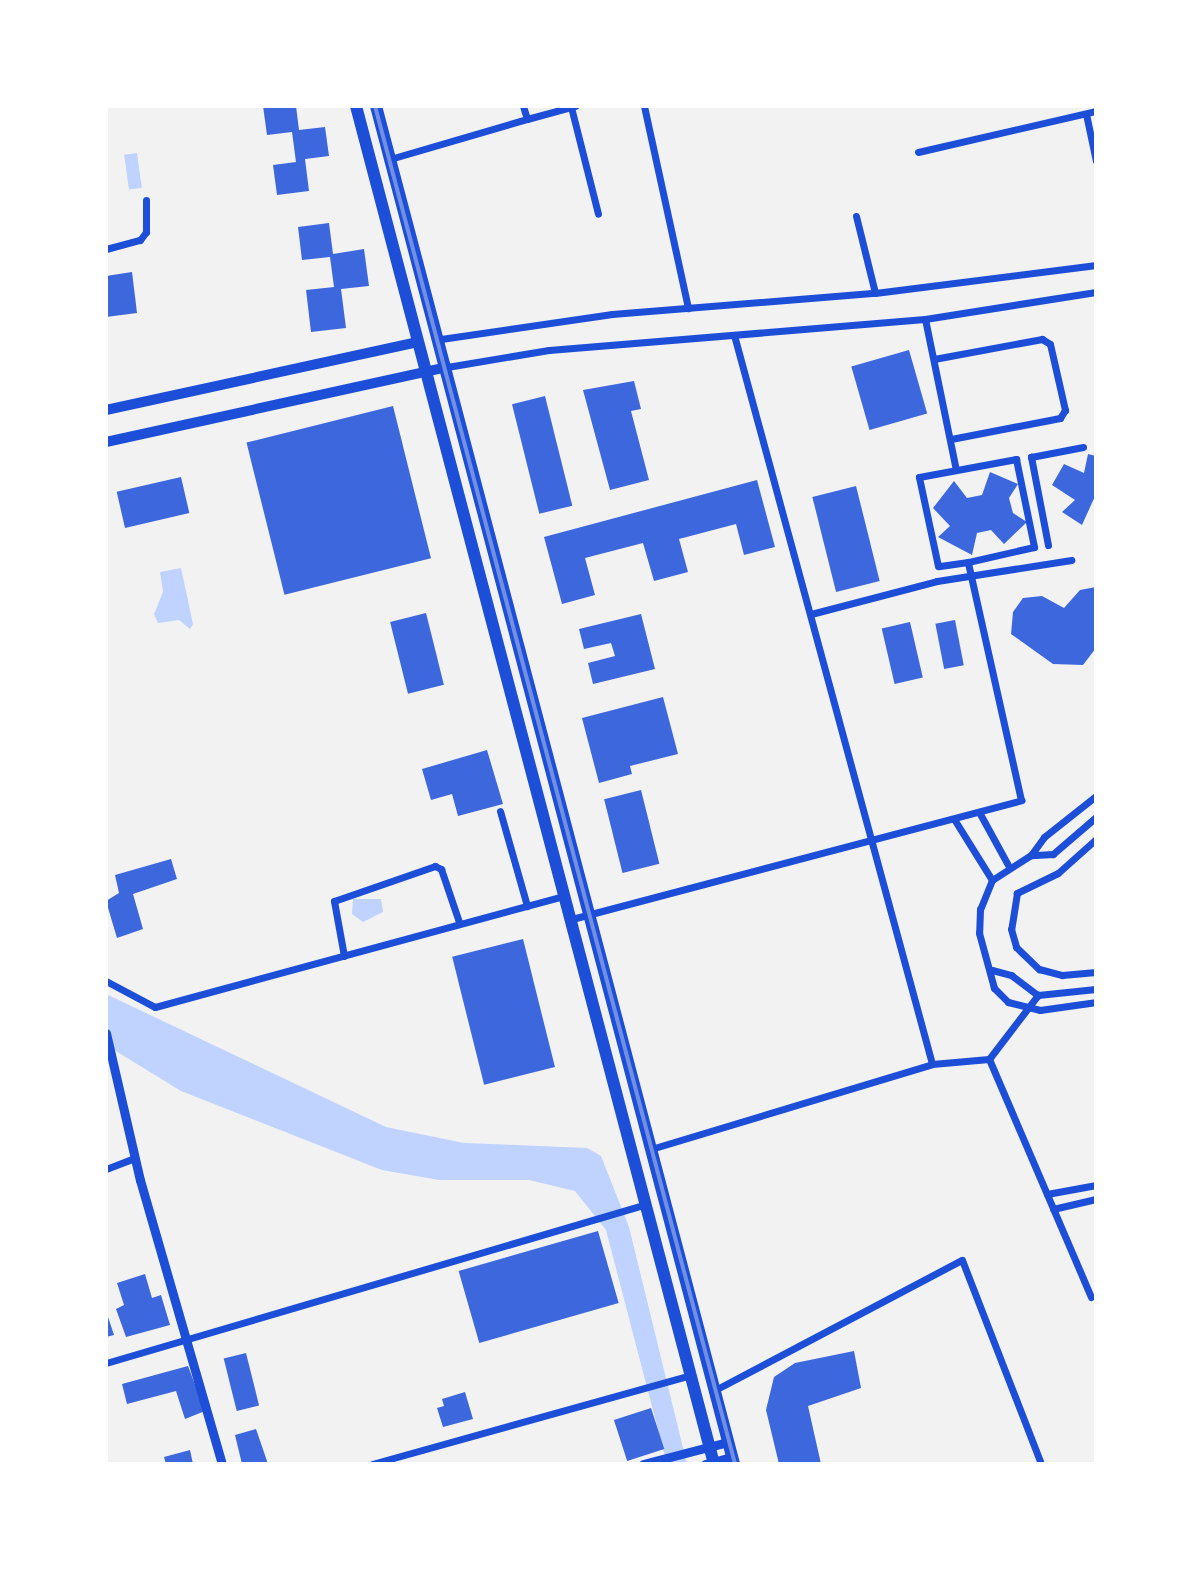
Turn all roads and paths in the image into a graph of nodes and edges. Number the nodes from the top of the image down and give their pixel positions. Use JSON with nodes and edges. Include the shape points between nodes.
{"nodes":[{"id":1,"x":356,"y":106,"type":"edge"},
{"id":2,"x":376,"y":106,"type":"edge"},
{"id":3,"x":523,"y":106,"type":"edge"},
{"id":4,"x":573,"y":106,"type":"edge"},
{"id":5,"x":644,"y":106,"type":"edge"},
{"id":6,"x":1096,"y":111,"type":"edge"},
{"id":7,"x":1086,"y":114,"type":"junction"},
{"id":8,"x":527,"y":119,"type":"junction"},
{"id":9,"x":918,"y":152,"type":"dead end"},
{"id":10,"x":390,"y":159,"type":"junction"},
{"id":11,"x":1096,"y":161,"type":"edge"},
{"id":12,"x":146,"y":200,"type":"dead end"},
{"id":13,"x":598,"y":214,"type":"dead end"},
{"id":14,"x":856,"y":216,"type":"dead end"},
{"id":15,"x":106,"y":249,"type":"edge"},
{"id":16,"x":1096,"y":265,"type":"edge"},
{"id":17,"x":1096,"y":292,"type":"edge"},
{"id":18,"x":875,"y":293,"type":"junction"},
{"id":19,"x":688,"y":308,"type":"junction"},
{"id":20,"x":925,"y":319,"type":"junction"},
{"id":21,"x":734,"y":335,"type":"junction"},
{"id":22,"x":441,"y":339,"type":"junction"},
{"id":23,"x":417,"y":342,"type":"junction"},
{"id":24,"x":934,"y":359,"type":"junction"},
{"id":25,"x":447,"y":367,"type":"junction"},
{"id":26,"x":424,"y":372,"type":"junction"},
{"id":27,"x":106,"y":410,"type":"edge"},
{"id":28,"x":951,"y":439,"type":"junction"},
{"id":29,"x":106,"y":442,"type":"edge"},
{"id":30,"x":1083,"y":447,"type":"dead end"},
{"id":31,"x":1031,"y":457,"type":"junction"},
{"id":32,"x":1016,"y":459,"type":"junction"},
{"id":33,"x":956,"y":470,"type":"junction"},
{"id":34,"x":1048,"y":545,"type":"dead end"},
{"id":35,"x":1071,"y":560,"type":"dead end"},
{"id":36,"x":968,"y":562,"type":"junction"},
{"id":37,"x":971,"y":578,"type":"junction"},
{"id":38,"x":811,"y":614,"type":"junction"},
{"id":39,"x":1096,"y":796,"type":"edge"},
{"id":40,"x":500,"y":811,"type":"dead end"},
{"id":41,"x":979,"y":812,"type":"junction"},
{"id":42,"x":1096,"y":817,"type":"edge"},
{"id":43,"x":954,"y":819,"type":"junction"},
{"id":44,"x":1096,"y":839,"type":"edge"},
{"id":45,"x":872,"y":841,"type":"junction"},
{"id":46,"x":1031,"y":855,"type":"junction"},
{"id":47,"x":1008,"y":865,"type":"junction"},
{"id":48,"x":992,"y":880,"type":"junction"},
{"id":49,"x":564,"y":896,"type":"junction"},
{"id":50,"x":527,"y":906,"type":"junction"},
{"id":51,"x":587,"y":915,"type":"junction"},
{"id":52,"x":572,"y":919,"type":"junction"},
{"id":53,"x":459,"y":922,"type":"junction"},
{"id":54,"x":344,"y":956,"type":"junction"},
{"id":55,"x":992,"y":970,"type":"junction"},
{"id":56,"x":1096,"y":972,"type":"edge"},
{"id":57,"x":106,"y":981,"type":"edge"},
{"id":58,"x":1096,"y":989,"type":"edge"},
{"id":59,"x":1038,"y":995,"type":"junction"},
{"id":60,"x":1096,"y":1002,"type":"edge"},
{"id":61,"x":1025,"y":1010,"type":"junction"},
{"id":62,"x":106,"y":1033,"type":"edge"},
{"id":63,"x":989,"y":1059,"type":"junction"},
{"id":64,"x":932,"y":1064,"type":"junction"},
{"id":65,"x":117,"y":1077,"type":"junction"},
{"id":66,"x":106,"y":1079,"type":"edge"},
{"id":67,"x":649,"y":1149,"type":"junction"},
{"id":68,"x":135,"y":1158,"type":"junction"},
{"id":69,"x":106,"y":1169,"type":"edge"},
{"id":70,"x":1096,"y":1185,"type":"edge"},
{"id":71,"x":1047,"y":1194,"type":"junction"},
{"id":72,"x":1096,"y":1199,"type":"edge"},
{"id":73,"x":647,"y":1204,"type":"junction"},
{"id":74,"x":1053,"y":1209,"type":"junction"},
{"id":75,"x":1091,"y":1297,"type":"dead end"},
{"id":76,"x":188,"y":1340,"type":"junction"},
{"id":77,"x":106,"y":1363,"type":"edge"},
{"id":78,"x":688,"y":1376,"type":"junction"},
{"id":79,"x":715,"y":1390,"type":"junction"},
{"id":80,"x":728,"y":1442,"type":"junction"},
{"id":81,"x":709,"y":1446,"type":"junction"},
{"id":82,"x":733,"y":1461,"type":"edge"},
{"id":83,"x":711,"y":1463,"type":"edge"},
{"id":84,"x":222,"y":1464,"type":"edge"},
{"id":85,"x":372,"y":1464,"type":"edge"},
{"id":86,"x":643,"y":1464,"type":"edge"},
{"id":87,"x":1041,"y":1464,"type":"edge"}],
"edges":[{"from":1,"to":23,"type":"main road"},
{"from":2,"to":10,"type":"main road"},
{"from":3,"to":8,"type":"street"},
{"from":4,"to":8,"type":"street"},
{"from":4,"to":13,"type":"street"},
{"from":5,"to":19,"type":"street"},
{"from":6,"to":7,"type":"street"},
{"from":7,"to":9,"type":"street"},
{"from":7,"to":11,"type":"street"},
{"from":8,"to":10,"type":"street"},
{"from":10,"to":22,"type":"main road"},
{"from":12,"to":15,"type":"street","via":[[148,220],[140,240]]},
{"from":14,"to":18,"type":"street"},
{"from":16,"to":18,"type":"street"},
{"from":17,"to":20,"type":"street"},
{"from":18,"to":19,"type":"street"},
{"from":19,"to":22,"type":"street"},
{"from":20,"to":21,"type":"street"},
{"from":20,"to":24,"type":"street"},
{"from":21,"to":25,"type":"street","via":[[549,350]]},
{"from":21,"to":38,"type":"street"},
{"from":22,"to":23,"type":"main road"},
{"from":22,"to":25,"type":"main road"},
{"from":23,"to":26,"type":"main road"},
{"from":23,"to":27,"type":"main road"},
{"from":24,"to":28,"type":"street"},
{"from":24,"to":28,"type":"street","via":[[1042,339],[1050,344],[1065,410],[1060,418]]},
{"from":25,"to":26,"type":"main road"},
{"from":25,"to":51,"type":"main road"},
{"from":26,"to":29,"type":"main road"},
{"from":26,"to":49,"type":"main road"},
{"from":28,"to":33,"type":"street"},
{"from":30,"to":31,"type":"street"},
{"from":31,"to":32,"type":"street"},
{"from":31,"to":34,"type":"street"},
{"from":32,"to":33,"type":"street"},
{"from":32,"to":36,"type":"street","via":[[1034,547]]},
{"from":33,"to":36,"type":"street","via":[[919,477],[938,566]]},
{"from":35,"to":37,"type":"street"},
{"from":36,"to":37,"type":"street"},
{"from":37,"to":38,"type":"street","via":[[937,581]]},
{"from":37,"to":41,"type":"street","via":[[1021,800]]},
{"from":38,"to":45,"type":"street"},
{"from":39,"to":46,"type":"street","via":[[1044,837]]},
{"from":40,"to":50,"type":"street"},
{"from":41,"to":43,"type":"street"},
{"from":41,"to":47,"type":"street"},
{"from":42,"to":46,"type":"street","via":[[1053,854]]},
{"from":43,"to":45,"type":"street"},
{"from":43,"to":48,"type":"street"},
{"from":44,"to":56,"type":"street","via":[[1058,873],[1017,893],[1011,929],[1016,947],[1039,969],[1062,975]]},
{"from":45,"to":51,"type":"street"},
{"from":45,"to":64,"type":"street"},
{"from":46,"to":47,"type":"street"},
{"from":47,"to":48,"type":"street"},
{"from":48,"to":55,"type":"street","via":[[980,909],[979,933]]},
{"from":49,"to":50,"type":"street"},
{"from":49,"to":52,"type":"main road"},
{"from":50,"to":53,"type":"street"},
{"from":51,"to":52,"type":"street"},
{"from":51,"to":67,"type":"main road"},
{"from":52,"to":73,"type":"main road"},
{"from":53,"to":54,"type":"street"},
{"from":53,"to":54,"type":"street","via":[[441,869],[435,866],[334,901]]},
{"from":54,"to":57,"type":"street","via":[[155,1007]]},
{"from":55,"to":59,"type":"street","via":[[1011,975]]},
{"from":55,"to":61,"type":"street","via":[[994,988]]},
{"from":58,"to":59,"type":"street"},
{"from":59,"to":61,"type":"street"},
{"from":60,"to":61,"type":"street"},
{"from":61,"to":63,"type":"street"},
{"from":62,"to":65,"type":"street"},
{"from":63,"to":64,"type":"street"},
{"from":63,"to":71,"type":"street"},
{"from":64,"to":67,"type":"street"},
{"from":65,"to":66,"type":"street"},
{"from":65,"to":68,"type":"street"},
{"from":67,"to":79,"type":"main road"},
{"from":68,"to":69,"type":"street"},
{"from":68,"to":76,"type":"street"},
{"from":70,"to":71,"type":"street"},
{"from":71,"to":74,"type":"street"},
{"from":72,"to":74,"type":"street"},
{"from":73,"to":76,"type":"street"},
{"from":73,"to":78,"type":"main road"},
{"from":74,"to":75,"type":"street"},
{"from":76,"to":77,"type":"street"},
{"from":76,"to":84,"type":"street"},
{"from":78,"to":81,"type":"main road"},
{"from":78,"to":85,"type":"street"},
{"from":79,"to":80,"type":"main road"},
{"from":79,"to":87,"type":"street","via":[[962,1260]]},
{"from":80,"to":81,"type":"street"},
{"from":80,"to":82,"type":"main road"},
{"from":81,"to":83,"type":"main road"},
{"from":81,"to":86,"type":"street"},
{"from":82,"to":83,"type":"street"}]}
